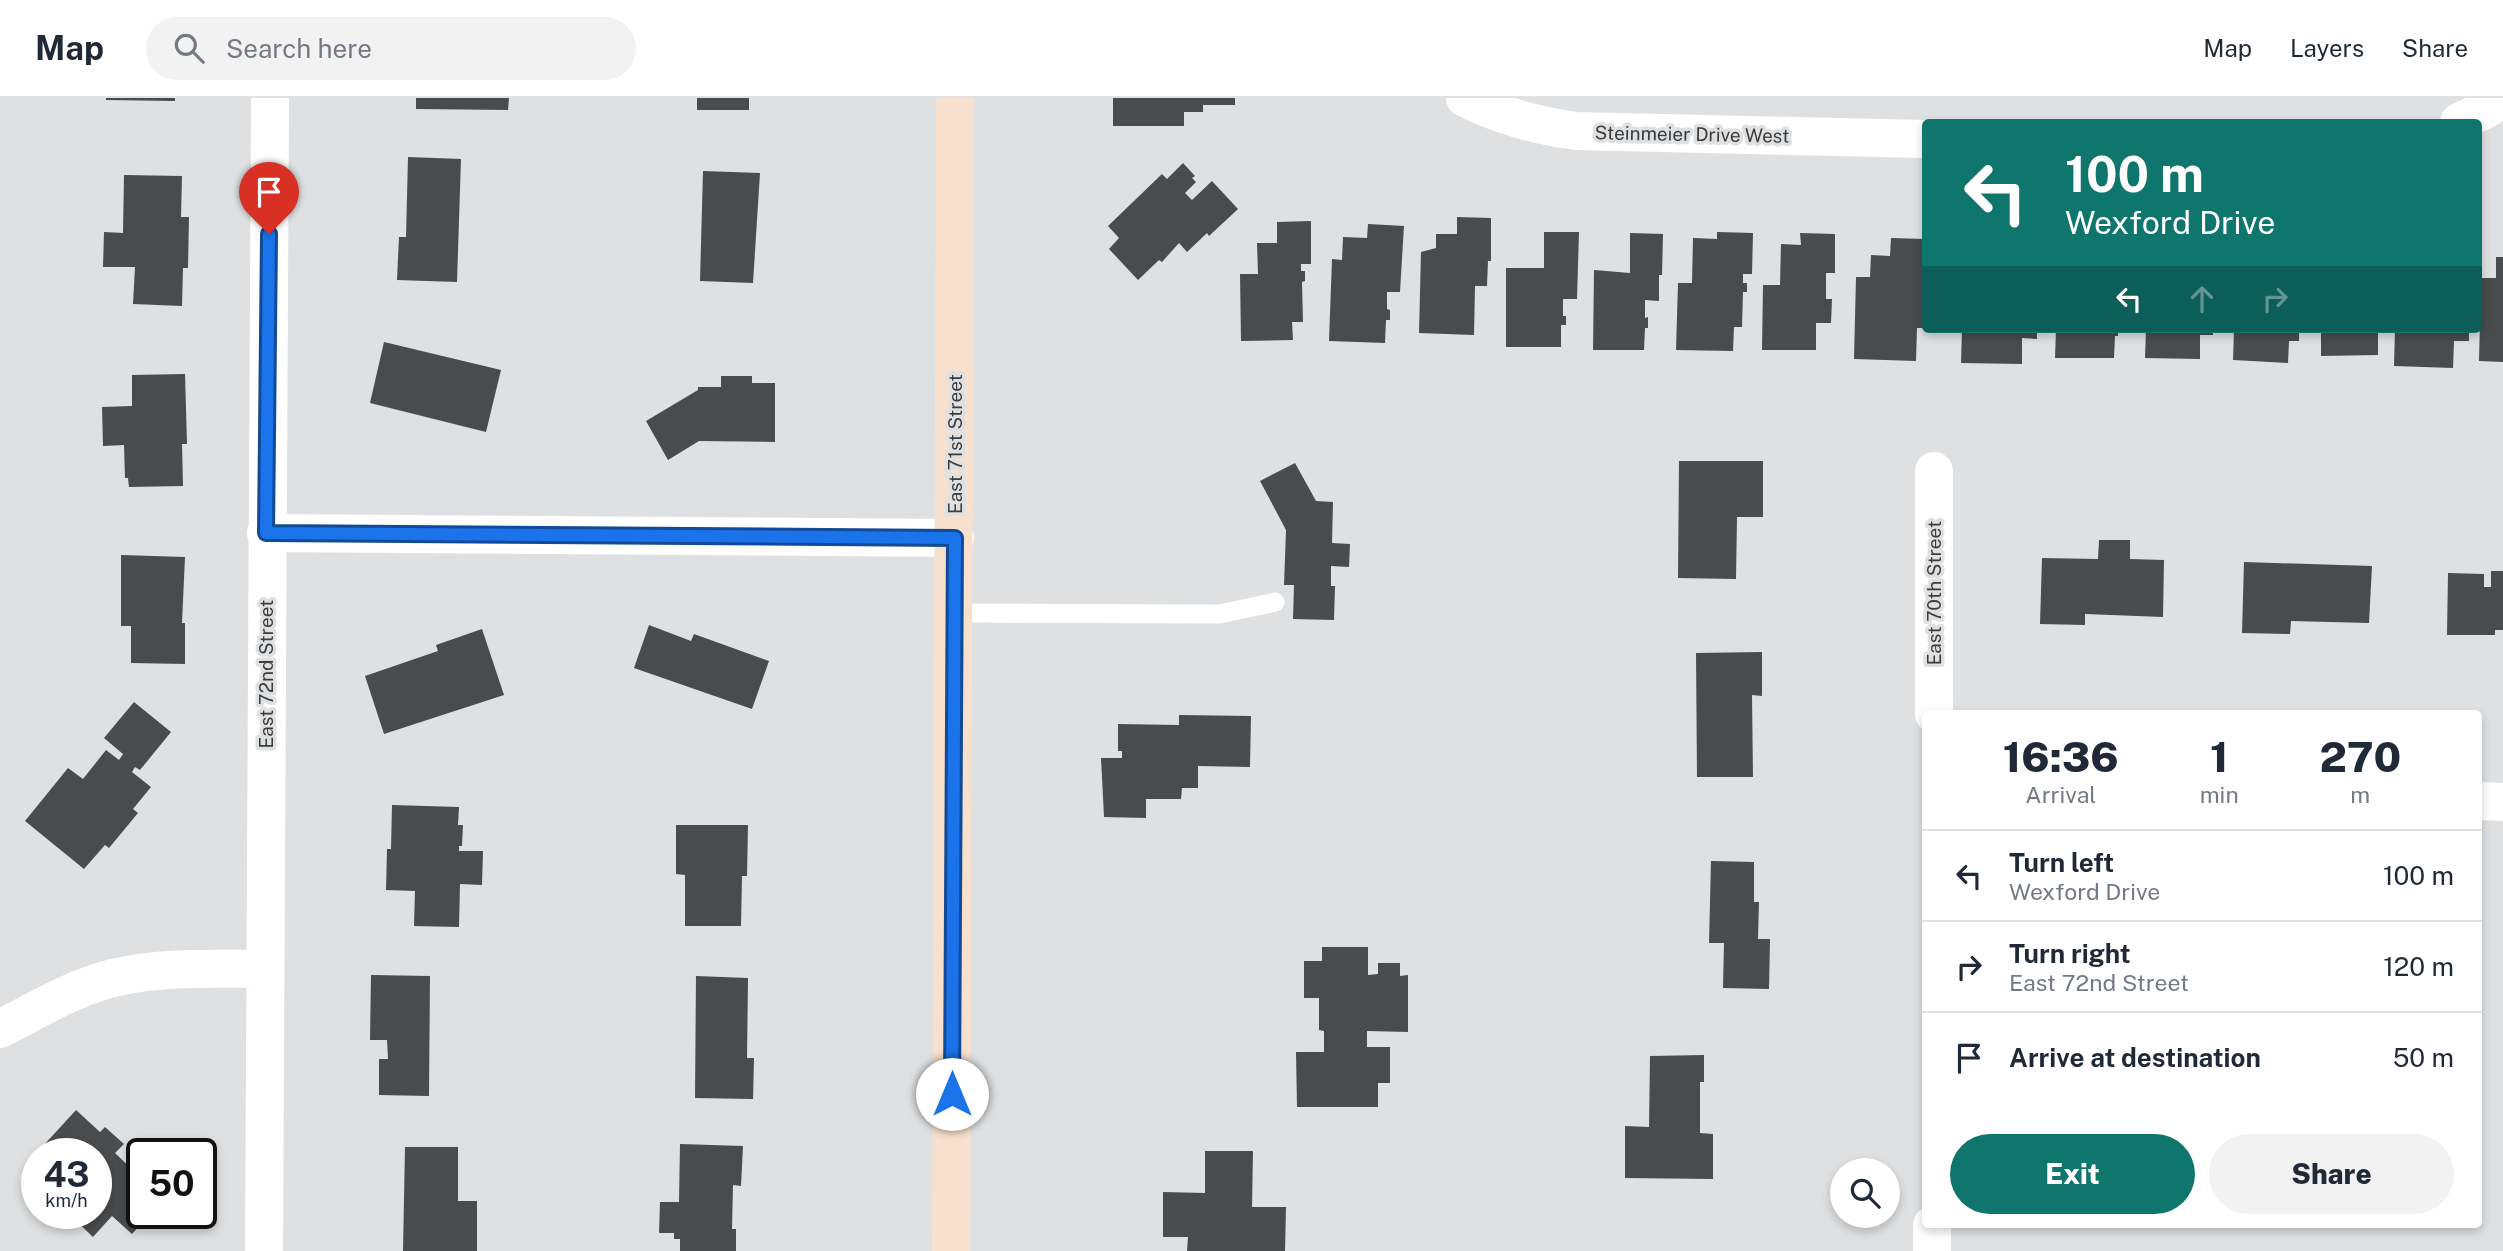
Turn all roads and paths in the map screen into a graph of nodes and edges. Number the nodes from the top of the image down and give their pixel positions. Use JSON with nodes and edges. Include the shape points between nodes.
{"nodes":[{"id":1,"x":270,"y":98,"type":"edge"},
{"id":2,"x":955,"y":98,"type":"edge"},
{"id":3,"x":1465,"y":98,"type":"edge"},
{"id":4,"x":2501,"y":98,"type":"edge"},
{"id":5,"x":2465,"y":119,"type":"edge"},
{"id":6,"x":1922,"y":139,"type":"edge"},
{"id":7,"x":1934,"y":471,"type":"dead end"},
{"id":8,"x":266,"y":533,"type":"junction"},
{"id":9,"x":955,"y":538,"type":"junction"},
{"id":10,"x":1275,"y":603,"type":"dead end"},
{"id":11,"x":954,"y":613,"type":"junction"},
{"id":12,"x":1934,"y":710,"type":"edge"},
{"id":13,"x":2482,"y":802,"type":"edge"},
{"id":14,"x":2503,"y":802,"type":"edge"},
{"id":15,"x":265,"y":969,"type":"junction"},
{"id":16,"x":0,"y":1029,"type":"edge"},
{"id":17,"x":1932,"y":1228,"type":"edge"},
{"id":18,"x":264,"y":1251,"type":"edge"},
{"id":19,"x":951,"y":1251,"type":"edge"},
{"id":20,"x":1932,"y":1251,"type":"edge"}],
"edges":[{"from":1,"to":8,"type":"street","name":"East 72nd Street"},
{"from":2,"to":9,"type":"main road","name":"East 71st Street"},
{"from":3,"to":6,"type":"street","name":"Steinmeier Drive West","via":[[1507,117],[1577,131]]},
{"from":4,"to":5,"type":"street"},
{"from":7,"to":12,"type":"street","name":"East 70th Street"},
{"from":8,"to":9,"type":"street"},
{"from":8,"to":15,"type":"street","name":"East 72nd Street"},
{"from":9,"to":11,"type":"main road","name":"East 71st Street"},
{"from":10,"to":11,"type":"lane","via":[[1220,614]]},
{"from":11,"to":19,"type":"main road","name":"East 71st Street"},
{"from":13,"to":14,"type":"street"},
{"from":15,"to":16,"type":"street","via":[[150,971],[113,978]]},
{"from":15,"to":18,"type":"street","name":"East 72nd Street"},
{"from":17,"to":20,"type":"street"}]}
